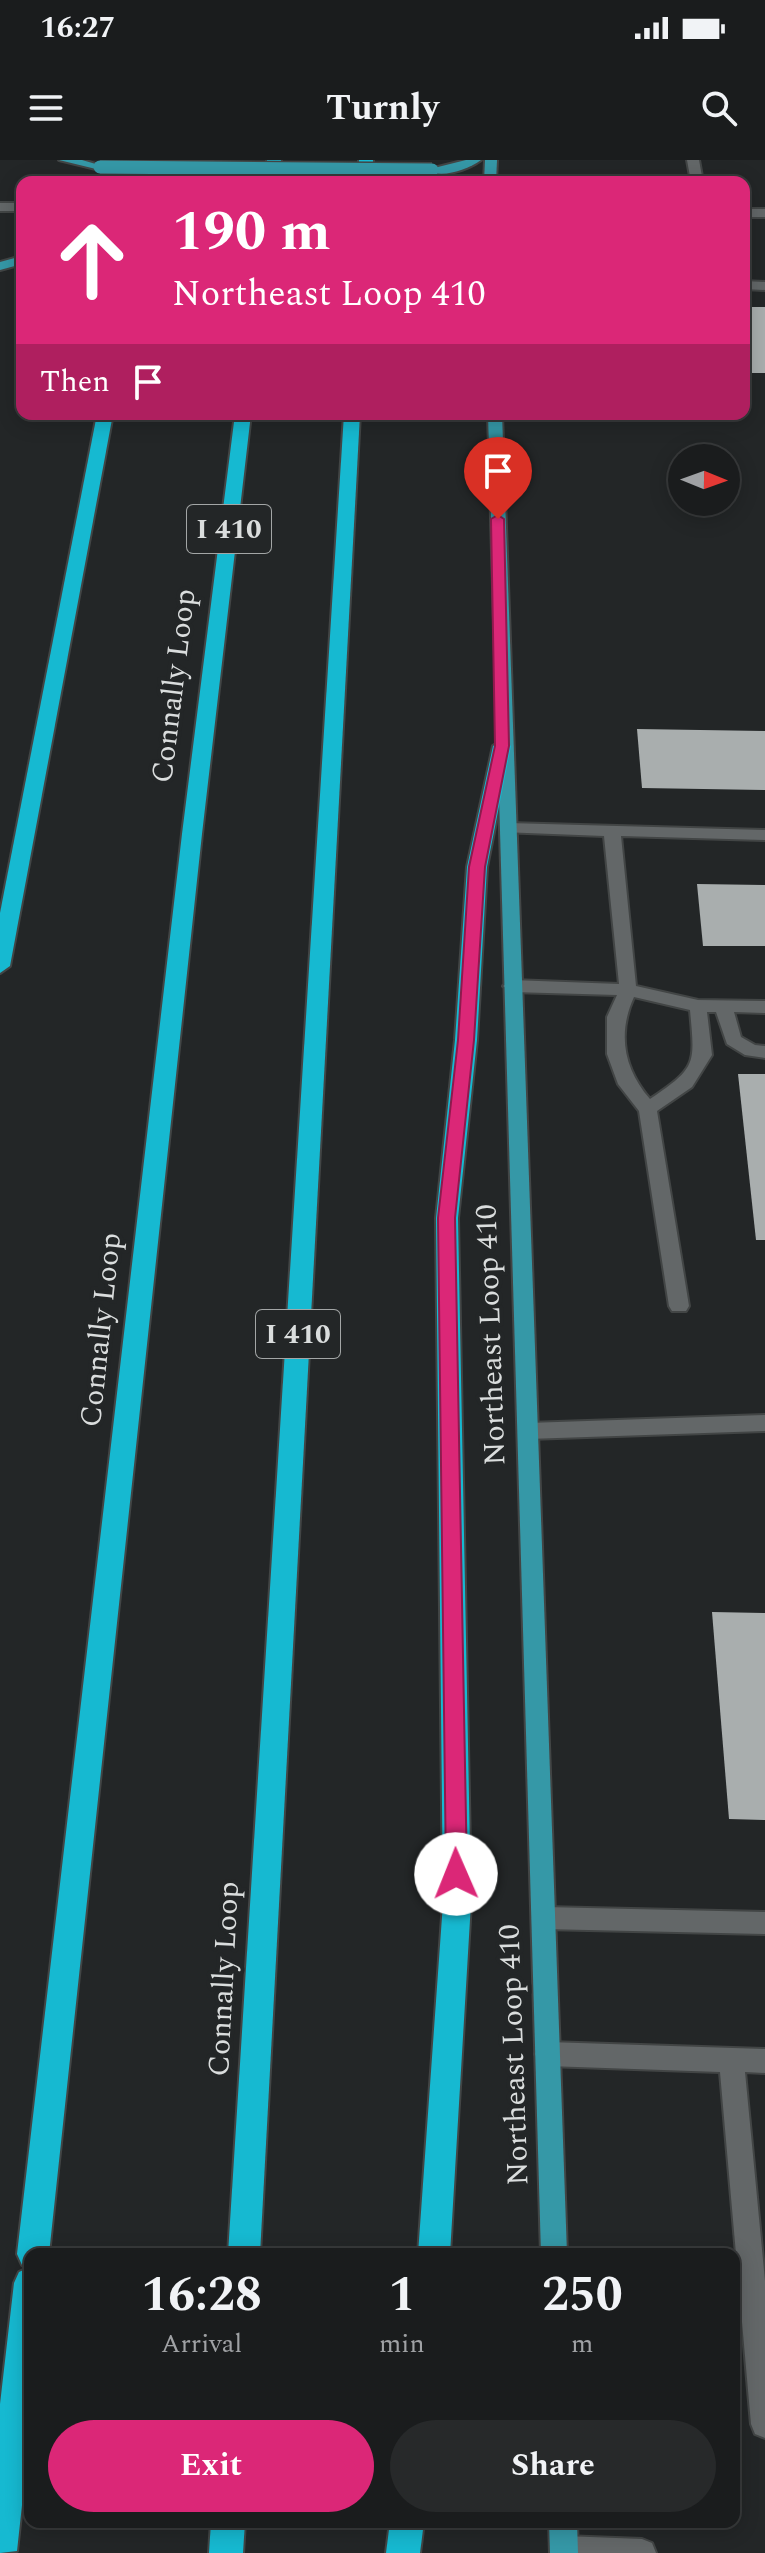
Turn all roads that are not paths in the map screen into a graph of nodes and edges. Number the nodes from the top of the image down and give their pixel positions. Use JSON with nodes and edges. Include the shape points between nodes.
{"nodes":[{"id":1,"x":65,"y":160,"type":"edge"},
{"id":2,"x":475,"y":160,"type":"edge"},
{"id":3,"x":104,"y":420,"type":"edge"},
{"id":4,"x":242,"y":420,"type":"edge"},
{"id":5,"x":352,"y":420,"type":"edge"},
{"id":6,"x":495,"y":420,"type":"edge"},
{"id":7,"x":502,"y":746,"type":"junction"},
{"id":8,"x":507,"y":828,"type":"junction"},
{"id":9,"x":612,"y":831,"type":"junction"},
{"id":10,"x":765,"y":835,"type":"edge"},
{"id":11,"x":0,"y":966,"type":"edge"},
{"id":12,"x":512,"y":986,"type":"junction"},
{"id":13,"x":628,"y":990,"type":"junction"},
{"id":14,"x":698,"y":1006,"type":"junction"},
{"id":15,"x":723,"y":1006,"type":"junction"},
{"id":16,"x":765,"y":1007,"type":"edge"},
{"id":17,"x":765,"y":1052,"type":"edge"},
{"id":18,"x":648,"y":1109,"type":"junction"},
{"id":19,"x":679,"y":1306,"type":"dead end"},
{"id":20,"x":765,"y":1423,"type":"edge"},
{"id":21,"x":528,"y":1431,"type":"junction"},
{"id":22,"x":544,"y":1918,"type":"junction"},
{"id":23,"x":765,"y":1923,"type":"edge"},
{"id":24,"x":548,"y":2054,"type":"junction"},
{"id":25,"x":731,"y":2060,"type":"junction"},
{"id":26,"x":765,"y":2061,"type":"edge"},
{"id":27,"x":34,"y":2248,"type":"edge"},
{"id":28,"x":244,"y":2248,"type":"edge"},
{"id":29,"x":434,"y":2248,"type":"edge"},
{"id":30,"x":554,"y":2248,"type":"edge"},
{"id":31,"x":24,"y":2337,"type":"edge"},
{"id":32,"x":765,"y":2424,"type":"edge"},
{"id":33,"x":228,"y":2528,"type":"edge"},
{"id":34,"x":406,"y":2528,"type":"edge"},
{"id":35,"x":563,"y":2542,"type":"edge"},
{"id":36,"x":0,"y":2551,"type":"edge"},
{"id":37,"x":226,"y":2553,"type":"edge"},
{"id":38,"x":403,"y":2553,"type":"edge"},
{"id":39,"x":642,"y":2553,"type":"edge"}],
"edges":[{"from":1,"to":2,"type":"main road","bridge":true,"via":[[100,167],[432,170]]},
{"from":3,"to":11,"type":"highway"},
{"from":4,"to":27,"type":"highway","name":"Connally Loop","number":"I 410"},
{"from":5,"to":28,"type":"highway","name":"Connally Loop","number":"I 410"},
{"from":6,"to":7,"type":"main road","name":"Northeast Loop 410"},
{"from":7,"to":8,"type":"main road","name":"Northeast Loop 410"},
{"from":7,"to":29,"type":"highway","via":[[477,867],[447,1218],[457,1903]]},
{"from":8,"to":9,"type":"street"},
{"from":8,"to":12,"type":"main road","name":"Northeast Loop 410"},
{"from":9,"to":10,"type":"street"},
{"from":9,"to":13,"type":"street"},
{"from":12,"to":13,"type":"street"},
{"from":12,"to":21,"type":"main road","name":"Northeast Loop 410"},
{"from":13,"to":14,"type":"street"},
{"from":13,"to":18,"type":"street","via":[[616,1017],[616,1054],[627,1084]]},
{"from":14,"to":15,"type":"street"},
{"from":14,"to":18,"type":"street","via":[[703,1055],[686,1083]]},
{"from":15,"to":16,"type":"street"},
{"from":15,"to":17,"type":"street","via":[[733,1040]]},
{"from":18,"to":19,"type":"street"},
{"from":20,"to":21,"type":"street"},
{"from":21,"to":22,"type":"main road","name":"Northeast Loop 410"},
{"from":22,"to":23,"type":"street"},
{"from":22,"to":24,"type":"main road","name":"Northeast Loop 410"},
{"from":24,"to":25,"type":"street"},
{"from":24,"to":30,"type":"main road","name":"Northeast Loop 410"},
{"from":25,"to":26,"type":"street"},
{"from":25,"to":32,"type":"street"},
{"from":31,"to":36,"type":"highway"},
{"from":33,"to":37,"type":"highway"},
{"from":34,"to":38,"type":"highway"},
{"from":35,"to":39,"type":"street"}]}
